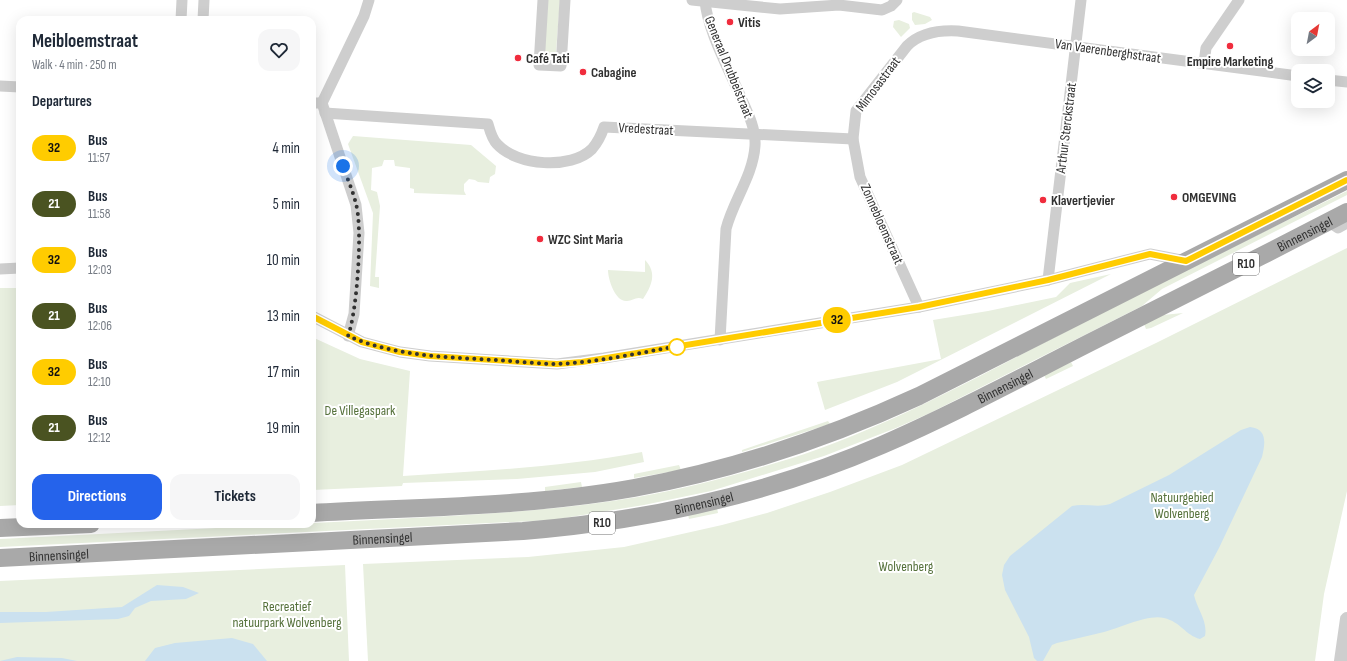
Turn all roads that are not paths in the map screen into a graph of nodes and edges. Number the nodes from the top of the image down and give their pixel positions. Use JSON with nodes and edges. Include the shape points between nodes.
{"nodes":[{"id":1,"x":182,"y":0,"type":"edge"},
{"id":2,"x":204,"y":0,"type":"edge"},
{"id":3,"x":369,"y":0,"type":"edge"},
{"id":4,"x":543,"y":0,"type":"edge"},
{"id":5,"x":565,"y":0,"type":"edge"},
{"id":6,"x":692,"y":0,"type":"edge"},
{"id":7,"x":897,"y":0,"type":"edge"},
{"id":8,"x":1082,"y":0,"type":"edge"},
{"id":9,"x":1239,"y":0,"type":"edge"},
{"id":10,"x":705,"y":1,"type":"edge"},
{"id":11,"x":181,"y":16,"type":"edge"},
{"id":12,"x":203,"y":16,"type":"edge"},
{"id":13,"x":918,"y":38,"type":"joint"},
{"id":14,"x":1076,"y":46,"type":"junction"},
{"id":15,"x":1204,"y":63,"type":"junction"},
{"id":16,"x":1291,"y":75,"type":"edge"},
{"id":17,"x":1335,"y":81,"type":"edge"},
{"id":18,"x":1347,"y":82,"type":"edge"},
{"id":19,"x":0,"y":86,"type":"edge"},
{"id":20,"x":16,"y":87,"type":"edge"},
{"id":21,"x":320,"y":106,"type":"edge"},
{"id":22,"x":754,"y":134,"type":"junction"},
{"id":23,"x":853,"y":139,"type":"junction"},
{"id":24,"x":1347,"y":180,"type":"edge"},
{"id":25,"x":1347,"y":212,"type":"edge"},
{"id":26,"x":1329,"y":222,"type":"junction"},
{"id":27,"x":1347,"y":223,"type":"edge"},
{"id":28,"x":1186,"y":261,"type":"junction"},
{"id":29,"x":0,"y":268,"type":"edge"},
{"id":30,"x":16,"y":268,"type":"edge"},
{"id":31,"x":1048,"y":280,"type":"junction"},
{"id":32,"x":919,"y":307,"type":"junction"},
{"id":33,"x":316,"y":318,"type":"edge"},
{"id":34,"x":348,"y":336,"type":"junction"},
{"id":35,"x":720,"y":340,"type":"junction"},
{"id":36,"x":316,"y":513,"type":"edge"},
{"id":37,"x":16,"y":527,"type":"edge"},
{"id":38,"x":0,"y":528,"type":"edge"},
{"id":39,"x":0,"y":558,"type":"edge"},
{"id":40,"x":1346,"y":624,"type":"edge"},
{"id":41,"x":1341,"y":661,"type":"edge"}],
"edges":[{"from":1,"to":11,"type":"street"},
{"from":2,"to":12,"type":"street"},
{"from":3,"to":21,"type":"street","via":[[364,16]]},
{"from":4,"to":5,"type":"street","via":[[539,65],[562,66]]},
{"from":6,"to":10,"type":"street"},
{"from":7,"to":10,"type":"street","via":[[882,10],[839,5],[780,9]]},
{"from":8,"to":14,"type":"street","name":"Arthur Sterckstraat"},
{"from":9,"to":15,"type":"street","via":[[1206,48]]},
{"from":10,"to":22,"type":"street","name":"Generaal Drubbelstraat","via":[[709,21]]},
{"from":13,"to":14,"type":"street","name":"Van Vaerenberghstraat","via":[[932,32],[958,31]]},
{"from":13,"to":23,"type":"street","name":"Mimosastraat","via":[[907,46],[856,112]]},
{"from":14,"to":15,"type":"street","name":"Van Vaerenberghstraat"},
{"from":14,"to":31,"type":"street","name":"Arthur Sterckstraat"},
{"from":15,"to":16,"type":"street","name":"Van Vaerenberghstraat"},
{"from":17,"to":18,"type":"street"},
{"from":19,"to":20,"type":"street"},
{"from":21,"to":22,"type":"street","name":"Vredestraat","via":[[488,124],[497,144],[509,153],[521,158],[546,162],[559,162],[581,156],[591,150],[600,139],[604,127]]},
{"from":21,"to":34,"type":"street","via":[[356,205],[359,233],[354,314]]},
{"from":22,"to":23,"type":"street","name":"Vredestraat"},
{"from":22,"to":35,"type":"street","via":[[753,160],[726,230]]},
{"from":23,"to":32,"type":"street","name":"Zonnebloemstraat","via":[[860,177]]},
{"from":24,"to":28,"type":"main road","name":"Binnensingel","number":"R10"},
{"from":25,"to":26,"type":"main road","name":"Binnensingel","number":"R10"},
{"from":26,"to":27,"type":"street","via":[[1338,228]]},
{"from":26,"to":39,"type":"main road","name":"Binnensingel","number":"R10","via":[[882,445],[779,482],[698,504],[597,524],[523,531]]},
{"from":28,"to":31,"type":"street","via":[[1150,254]]},
{"from":28,"to":36,"type":"main road","name":"Binnensingel","number":"R10","via":[[898,406],[823,436],[752,460],[658,483],[561,498]]},
{"from":29,"to":30,"type":"street"},
{"from":31,"to":32,"type":"street"},
{"from":32,"to":35,"type":"street"},
{"from":33,"to":34,"type":"street"},
{"from":34,"to":35,"type":"street","via":[[379,347],[430,356],[557,364]]},
{"from":37,"to":38,"type":"main road","name":"Binnensingel"},
{"from":40,"to":41,"type":"street"}]}
